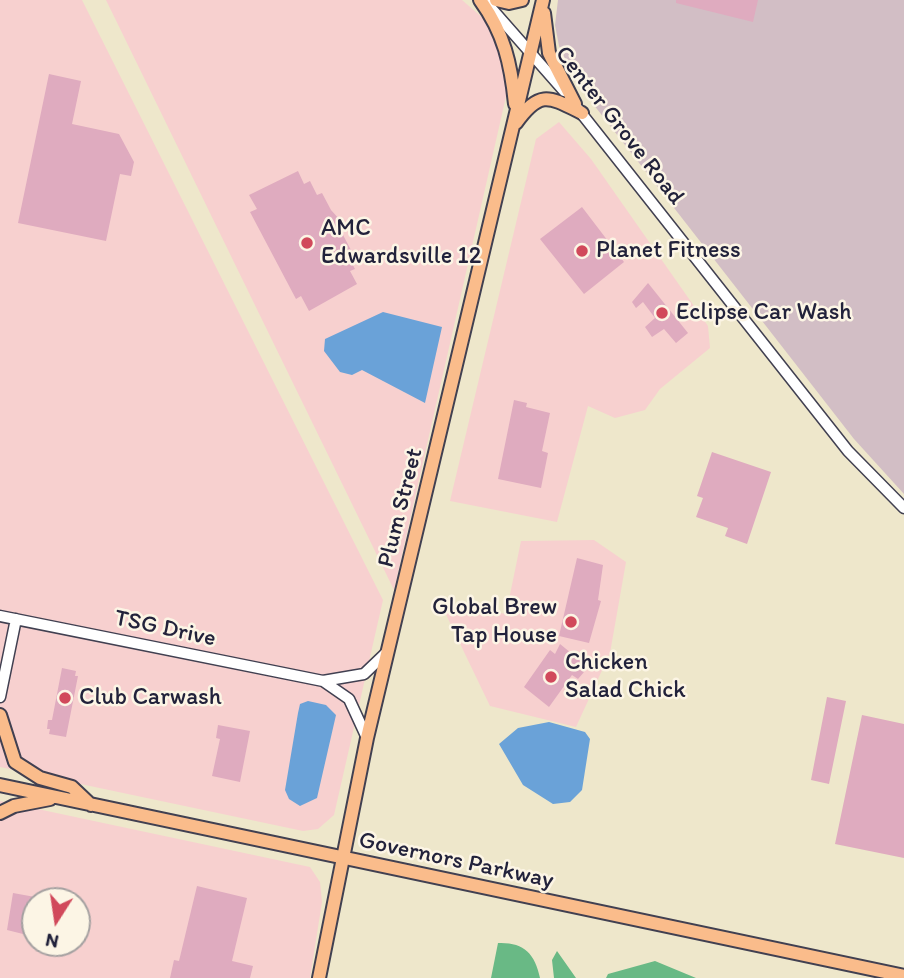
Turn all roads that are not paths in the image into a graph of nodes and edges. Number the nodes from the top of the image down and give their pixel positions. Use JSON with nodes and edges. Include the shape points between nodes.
{"nodes":[{"id":1,"x":482,"y":0,"type":"edge"},
{"id":2,"x":496,"y":0,"type":"edge"},
{"id":3,"x":522,"y":0,"type":"edge"},
{"id":4,"x":544,"y":0,"type":"edge"},
{"id":5,"x":531,"y":50,"type":"junction"},
{"id":6,"x":578,"y":109,"type":"junction"},
{"id":7,"x":515,"y":121,"type":"junction"},
{"id":8,"x":904,"y":508,"type":"edge"},
{"id":9,"x":0,"y":616,"type":"edge"},
{"id":10,"x":16,"y":620,"type":"junction"},
{"id":11,"x":387,"y":652,"type":"junction"},
{"id":12,"x":323,"y":681,"type":"junction"},
{"id":13,"x":0,"y":697,"type":"edge"},
{"id":14,"x":0,"y":715,"type":"edge"},
{"id":15,"x":367,"y":738,"type":"junction"},
{"id":16,"x":0,"y":785,"type":"edge"},
{"id":17,"x":56,"y":797,"type":"junction"},
{"id":18,"x":92,"y":805,"type":"junction"},
{"id":19,"x":0,"y":813,"type":"edge"},
{"id":20,"x":342,"y":859,"type":"junction"},
{"id":21,"x":904,"y":976,"type":"edge"},
{"id":22,"x":319,"y":978,"type":"edge"}],
"edges":[{"from":1,"to":5,"type":"street","name":"Center Grove Road"},
{"from":1,"to":7,"type":"main road","via":[[510,61]]},
{"from":2,"to":3,"type":"main road"},
{"from":4,"to":5,"type":"main road","name":"Plum Street"},
{"from":4,"to":6,"type":"main road","via":[[549,53]]},
{"from":5,"to":6,"type":"street","name":"Center Grove Road"},
{"from":5,"to":7,"type":"main road","name":"Plum Street"},
{"from":6,"to":7,"type":"main road","via":[[540,98]]},
{"from":6,"to":8,"type":"street","name":"Center Grove Road","via":[[849,451]]},
{"from":7,"to":11,"type":"main road","name":"Plum Street"},
{"from":9,"to":10,"type":"street","name":"TSG Drive"},
{"from":10,"to":12,"type":"street","name":"TSG Drive"},
{"from":10,"to":13,"type":"street"},
{"from":11,"to":12,"type":"street","name":"TSG Drive","via":[[364,674]]},
{"from":11,"to":15,"type":"main road","name":"Plum Street"},
{"from":12,"to":15,"type":"street","name":"TSG Drive","via":[[349,699]]},
{"from":14,"to":18,"type":"main road","via":[[15,762],[40,778],[72,787]]},
{"from":15,"to":20,"type":"main road","name":"Plum Street"},
{"from":16,"to":17,"type":"main road","name":"Governors Parkway"},
{"from":17,"to":18,"type":"main road","name":"Governors Parkway"},
{"from":17,"to":19,"type":"main road"},
{"from":18,"to":20,"type":"main road","name":"Governors Parkway"},
{"from":20,"to":21,"type":"main road","name":"Governors Parkway"},
{"from":20,"to":22,"type":"main road","name":"Plum Street"}]}
